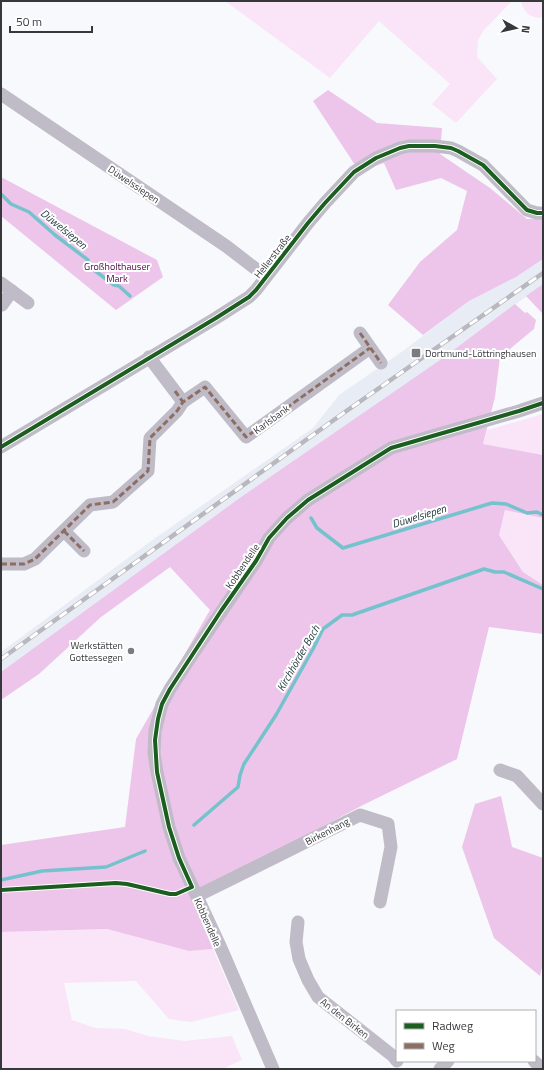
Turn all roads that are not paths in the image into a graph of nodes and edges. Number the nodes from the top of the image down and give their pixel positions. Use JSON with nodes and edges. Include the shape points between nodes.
{"nodes":[{"id":1,"x":1,"y":94,"type":"edge"},
{"id":2,"x":543,"y":213,"type":"edge"},
{"id":3,"x":265,"y":276,"type":"junction"},
{"id":4,"x":1,"y":283,"type":"edge"},
{"id":5,"x":12,"y":291,"type":"junction"},
{"id":6,"x":28,"y":303,"type":"dead end"},
{"id":7,"x":2,"y":306,"type":"edge"},
{"id":8,"x":360,"y":333,"type":"dead end"},
{"id":9,"x":370,"y":348,"type":"junction"},
{"id":10,"x":149,"y":357,"type":"junction"},
{"id":11,"x":381,"y":363,"type":"dead end"},
{"id":12,"x":183,"y":402,"type":"junction"},
{"id":13,"x":543,"y":403,"type":"edge"},
{"id":14,"x":1,"y":432,"type":"edge"},
{"id":15,"x":12,"y":440,"type":"junction"},
{"id":16,"x":1,"y":447,"type":"edge"},
{"id":17,"x":64,"y":531,"type":"junction"},
{"id":18,"x":84,"y":551,"type":"dead end"},
{"id":19,"x":1,"y":564,"type":"edge"},
{"id":20,"x":500,"y":770,"type":"dead end"},
{"id":21,"x":543,"y":804,"type":"edge"},
{"id":22,"x":197,"y":896,"type":"junction"},
{"id":23,"x":380,"y":902,"type":"dead end"},
{"id":24,"x":298,"y":922,"type":"dead end"},
{"id":25,"x":396,"y":1060,"type":"edge"},
{"id":26,"x":273,"y":1069,"type":"edge"}],
"edges":[{"from":1,"to":3,"type":"street","name":"Düwelssiepen","via":[[226,246]]},
{"from":2,"to":3,"type":"street","name":"Hellerstraße","via":[[527,210],[483,165],[458,151],[435,146],[400,148],[376,158],[354,172],[325,202]]},
{"from":3,"to":10,"type":"street","name":"Hellerstraße","via":[[249,297]]},
{"from":4,"to":5,"type":"street"},
{"from":5,"to":6,"type":"street"},
{"from":5,"to":7,"type":"street"},
{"from":8,"to":9,"type":"street"},
{"from":9,"to":11,"type":"street"},
{"from":9,"to":12,"type":"street","name":"Karlsbank","via":[[246,437],[206,387]]},
{"from":10,"to":12,"type":"street"},
{"from":10,"to":15,"type":"street","name":"Hellerstraße"},
{"from":12,"to":17,"type":"street","name":"Karlsbank","via":[[150,438],[148,471],[113,502],[90,504]]},
{"from":13,"to":22,"type":"street","name":"Kobbendelle","via":[[390,448],[308,500],[269,538],[170,689],[158,719],[154,740],[156,772],[179,858]]},
{"from":14,"to":15,"type":"street"},
{"from":15,"to":16,"type":"street","name":"Hellerstraße"},
{"from":17,"to":18,"type":"street"},
{"from":17,"to":19,"type":"street","name":"Karlsbank","via":[[35,559],[24,564]]},
{"from":20,"to":21,"type":"street","via":[[517,776]]},
{"from":22,"to":23,"type":"street","name":"Birkenhang","via":[[360,815],[388,824],[391,847]]},
{"from":22,"to":26,"type":"street","name":"Kobbendelle"},
{"from":24,"to":25,"type":"street","name":"An den Birken","via":[[296,942],[299,959],[318,997]]}]}
